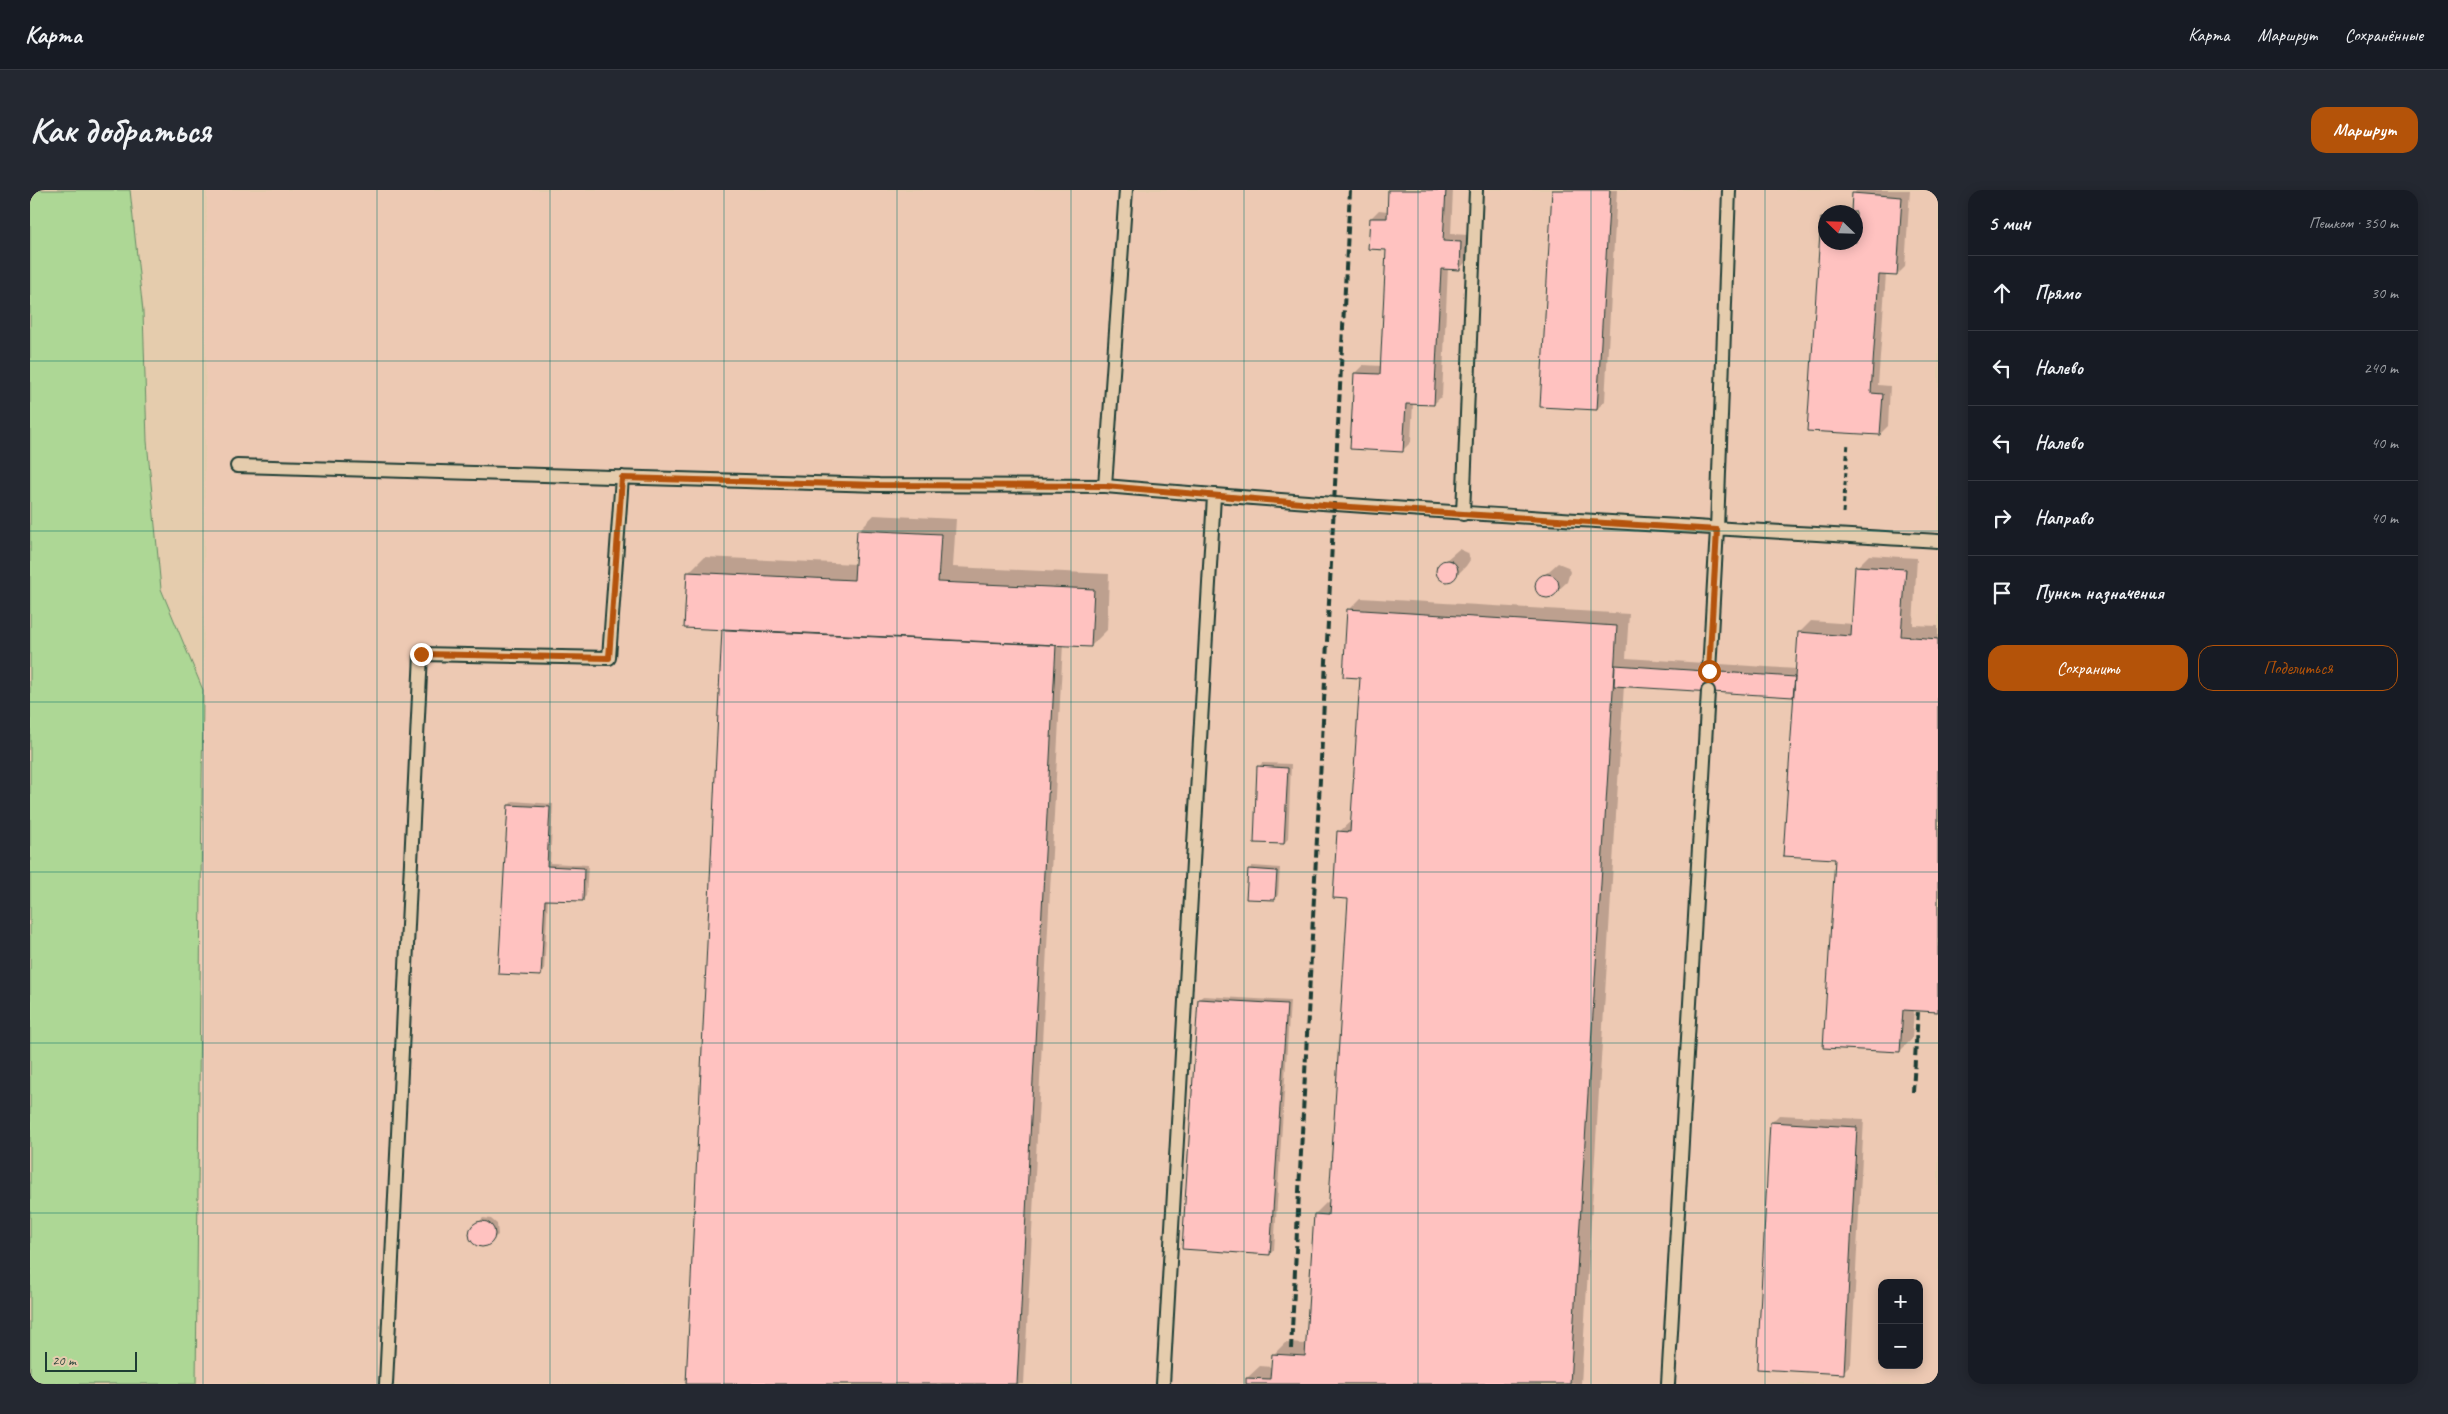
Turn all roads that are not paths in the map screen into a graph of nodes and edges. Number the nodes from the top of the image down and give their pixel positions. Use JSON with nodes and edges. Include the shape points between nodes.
{"nodes":[{"id":1,"x":1126,"y":190,"type":"edge"},
{"id":2,"x":1476,"y":190,"type":"edge"},
{"id":3,"x":1729,"y":190,"type":"edge"},
{"id":4,"x":237,"y":466,"type":"dead end"},
{"id":5,"x":622,"y":478,"type":"junction"},
{"id":6,"x":1105,"y":486,"type":"junction"},
{"id":7,"x":1214,"y":496,"type":"junction"},
{"id":8,"x":1463,"y":514,"type":"junction"},
{"id":9,"x":1717,"y":530,"type":"junction"},
{"id":10,"x":1938,"y":541,"type":"edge"},
{"id":11,"x":1709,"y":671,"type":"dead end"},
{"id":12,"x":1708,"y":691,"type":"dead end"},
{"id":13,"x":386,"y":1384,"type":"edge"},
{"id":14,"x":1163,"y":1384,"type":"edge"},
{"id":15,"x":1668,"y":1384,"type":"edge"}],
"edges":[{"from":1,"to":6,"type":"lane"},
{"from":2,"to":8,"type":"lane"},
{"from":3,"to":9,"type":"lane"},
{"from":4,"to":5,"type":"lane"},
{"from":5,"to":6,"type":"lane"},
{"from":5,"to":13,"type":"lane","via":[[609,658],[421,654]]},
{"from":6,"to":7,"type":"lane"},
{"from":7,"to":8,"type":"lane"},
{"from":7,"to":14,"type":"lane"},
{"from":8,"to":9,"type":"lane"},
{"from":9,"to":10,"type":"lane"},
{"from":9,"to":11,"type":"lane"},
{"from":12,"to":15,"type":"lane"}]}
